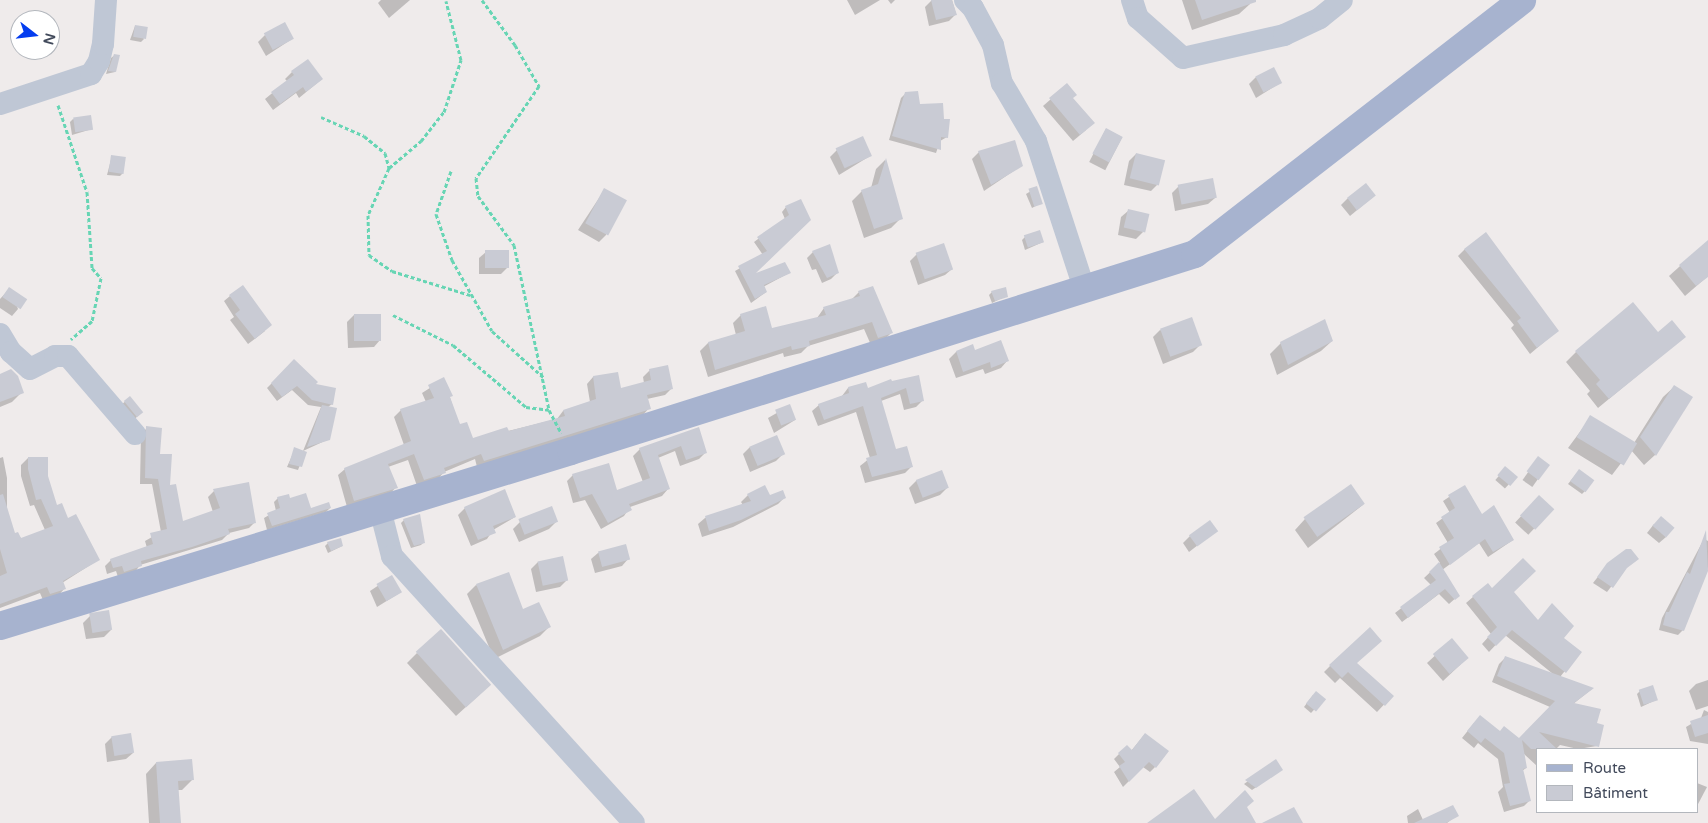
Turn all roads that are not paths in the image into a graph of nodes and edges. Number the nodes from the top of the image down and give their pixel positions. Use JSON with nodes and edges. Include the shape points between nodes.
{"nodes":[{"id":1,"x":106,"y":0,"type":"edge"},
{"id":2,"x":965,"y":0,"type":"edge"},
{"id":3,"x":1132,"y":0,"type":"edge"},
{"id":4,"x":1342,"y":0,"type":"edge"},
{"id":5,"x":1522,"y":0,"type":"edge"},
{"id":6,"x":0,"y":104,"type":"edge"},
{"id":7,"x":1084,"y":288,"type":"junction"},
{"id":8,"x":0,"y":334,"type":"edge"},
{"id":9,"x":135,"y":434,"type":"dead end"},
{"id":10,"x":380,"y":509,"type":"junction"},
{"id":11,"x":0,"y":626,"type":"edge"},
{"id":12,"x":634,"y":823,"type":"edge"}],
"edges":[{"from":1,"to":6,"type":"street","via":[[99,62],[91,74]]},
{"from":2,"to":7,"type":"street","via":[[973,8],[993,45],[1002,82],[1036,141]]},
{"from":3,"to":4,"type":"street","via":[[1138,18],[1183,58],[1284,35],[1320,18]]},
{"from":5,"to":7,"type":"main road","via":[[1195,254]]},
{"from":7,"to":10,"type":"main road"},
{"from":8,"to":9,"type":"street","via":[[11,352],[30,369],[55,356],[68,356]]},
{"from":10,"to":11,"type":"main road"},
{"from":10,"to":12,"type":"street","via":[[392,556]]}]}
